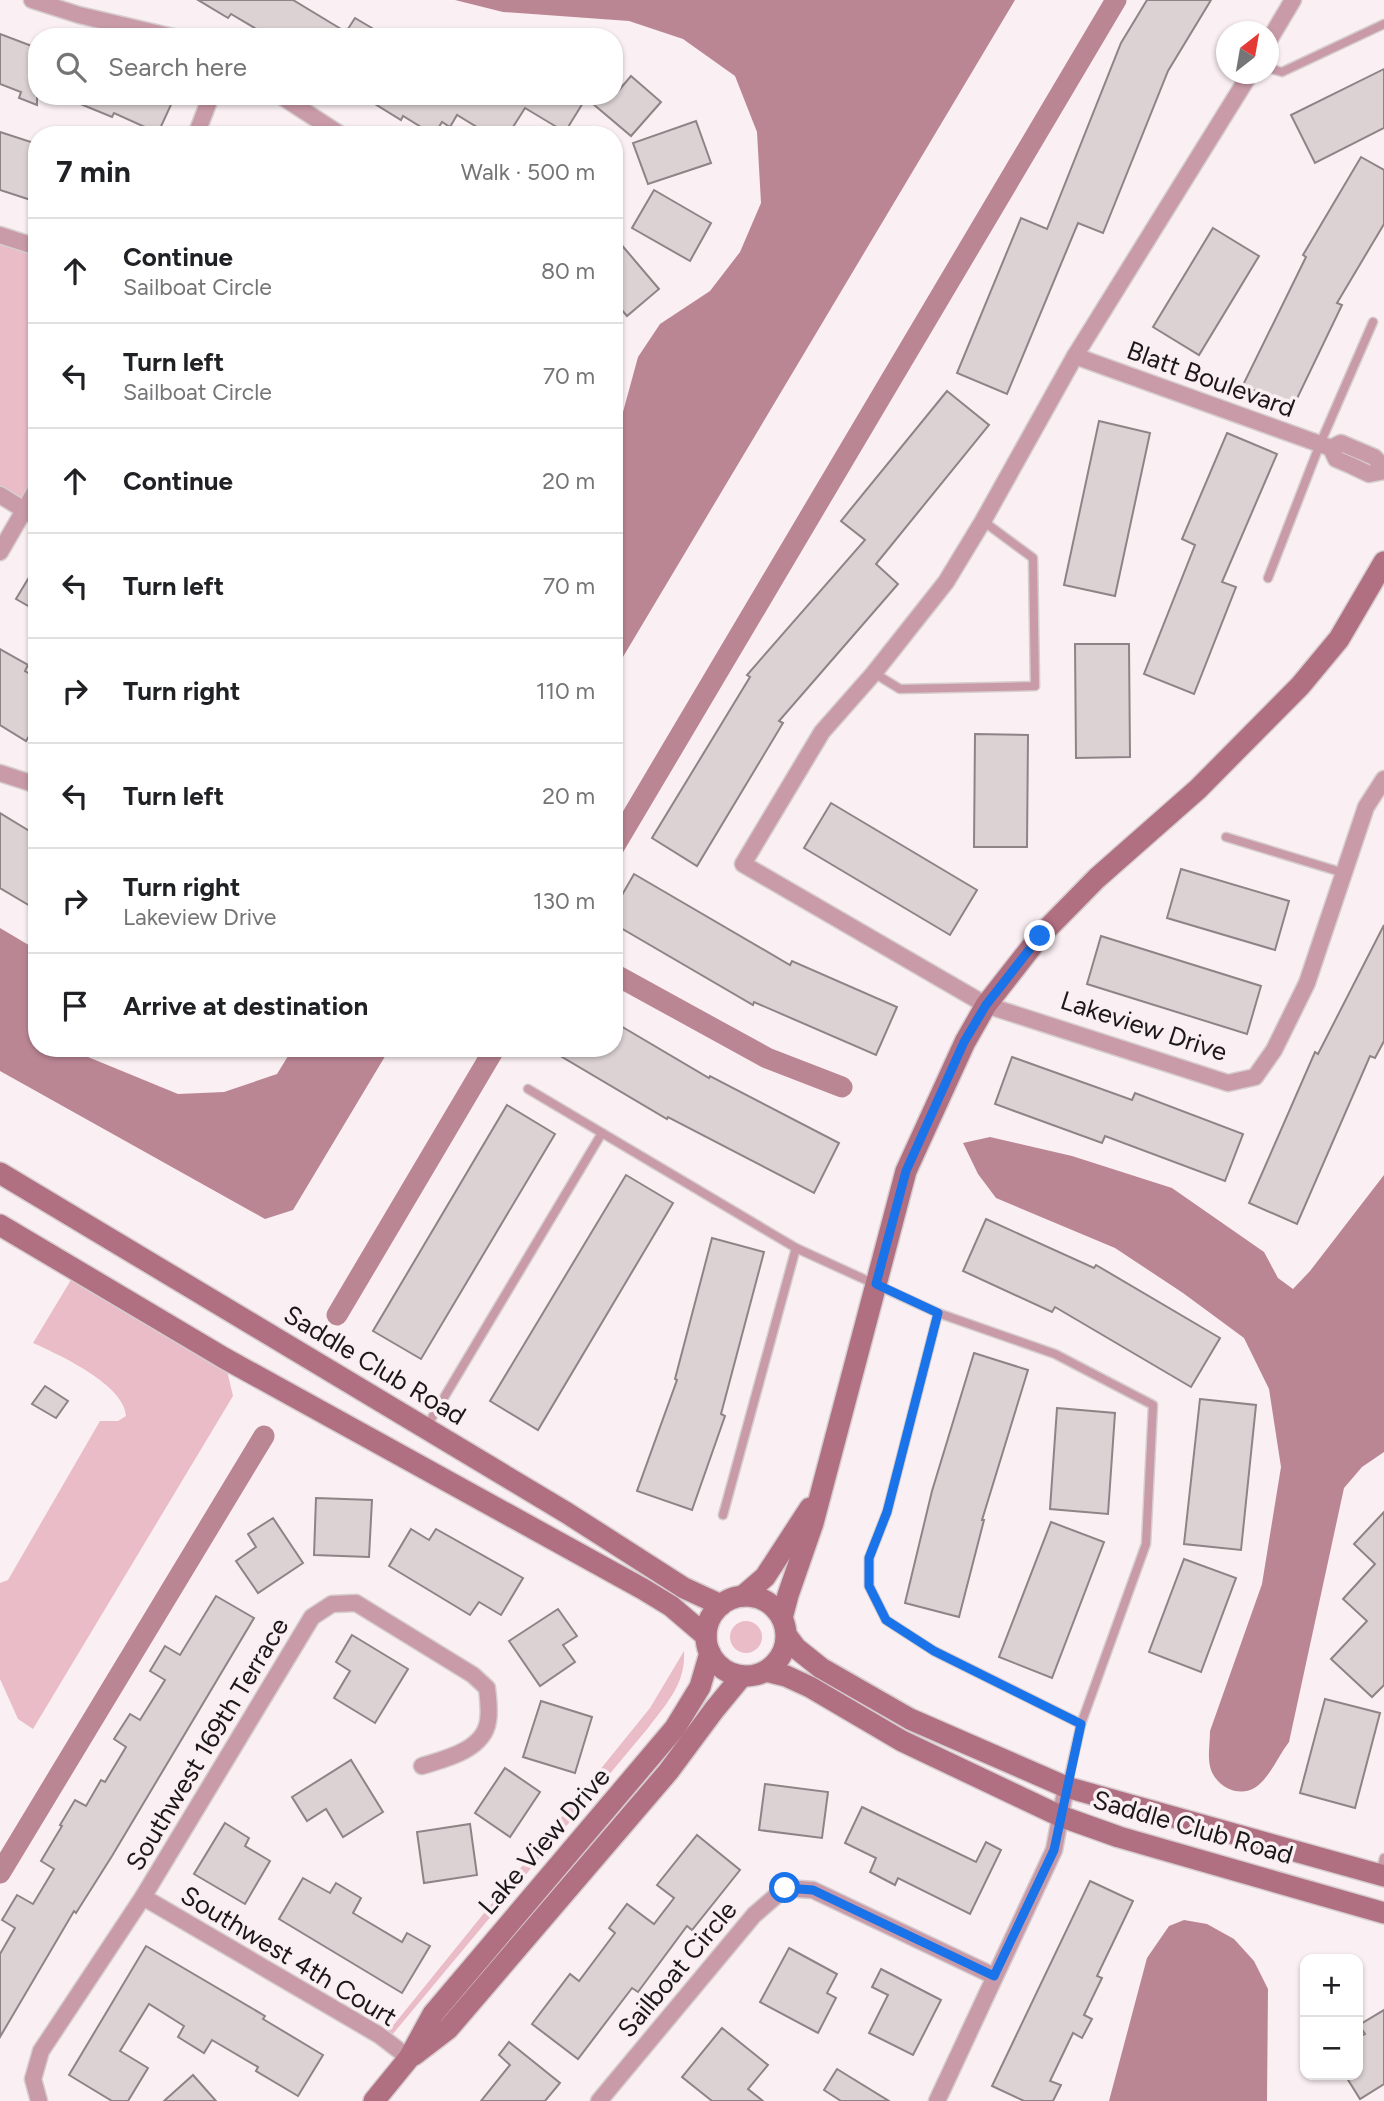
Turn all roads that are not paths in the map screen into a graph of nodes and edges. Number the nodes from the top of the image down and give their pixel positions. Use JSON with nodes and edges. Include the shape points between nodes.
{"nodes":[{"id":1,"x":32,"y":0,"type":"edge"},
{"id":2,"x":1293,"y":0,"type":"edge"},
{"id":3,"x":1279,"y":24,"type":"edge"},
{"id":4,"x":1384,"y":24,"type":"edge"},
{"id":5,"x":135,"y":28,"type":"edge"},
{"id":6,"x":1279,"y":71,"type":"edge"},
{"id":7,"x":1244,"y":84,"type":"edge"},
{"id":8,"x":208,"y":105,"type":"edge"},
{"id":9,"x":295,"y":105,"type":"edge"},
{"id":10,"x":199,"y":126,"type":"edge"},
{"id":11,"x":327,"y":126,"type":"edge"},
{"id":12,"x":0,"y":235,"type":"edge"},
{"id":13,"x":28,"y":244,"type":"edge"},
{"id":14,"x":1373,"y":322,"type":"dead end"},
{"id":15,"x":1075,"y":356,"type":"junction"},
{"id":16,"x":1325,"y":446,"type":"junction"},
{"id":17,"x":1384,"y":469,"type":"edge"},
{"id":18,"x":0,"y":495,"type":"edge"},
{"id":19,"x":28,"y":514,"type":"edge"},
{"id":20,"x":28,"y":517,"type":"edge"},
{"id":21,"x":983,"y":521,"type":"junction"},
{"id":22,"x":0,"y":552,"type":"edge"},
{"id":23,"x":1384,"y":562,"type":"edge"},
{"id":24,"x":1268,"y":578,"type":"dead end"},
{"id":25,"x":874,"y":673,"type":"junction"},
{"id":26,"x":0,"y":773,"type":"edge"},
{"id":27,"x":1384,"y":779,"type":"edge"},
{"id":28,"x":28,"y":782,"type":"edge"},
{"id":29,"x":1226,"y":837,"type":"dead end"},
{"id":30,"x":1344,"y":873,"type":"junction"},
{"id":31,"x":986,"y":1005,"type":"junction"},
{"id":32,"x":528,"y":1089,"type":"dead end"},
{"id":33,"x":603,"y":1133,"type":"junction"},
{"id":34,"x":0,"y":1173,"type":"edge"},
{"id":35,"x":0,"y":1225,"type":"edge"},
{"id":36,"x":796,"y":1248,"type":"junction"},
{"id":37,"x":876,"y":1284,"type":"junction"},
{"id":38,"x":938,"y":1313,"type":"junction"},
{"id":39,"x":425,"y":1429,"type":"junction"},
{"id":40,"x":819,"y":1494,"type":"junction"},
{"id":41,"x":723,"y":1515,"type":"dead end"},
{"id":42,"x":743,"y":1596,"type":"junction"},
{"id":43,"x":721,"y":1605,"type":"junction"},
{"id":44,"x":784,"y":1627,"type":"junction"},
{"id":45,"x":708,"y":1645,"type":"junction"},
{"id":46,"x":766,"y":1671,"type":"junction"},
{"id":47,"x":742,"y":1676,"type":"junction"},
{"id":48,"x":1081,"y":1724,"type":"junction"},
{"id":49,"x":422,"y":1766,"type":"dead end"},
{"id":50,"x":1066,"y":1787,"type":"junction"},
{"id":51,"x":1060,"y":1816,"type":"junction"},
{"id":52,"x":1383,"y":1870,"type":"edge"},
{"id":53,"x":143,"y":1897,"type":"junction"},
{"id":54,"x":1384,"y":1913,"type":"edge"},
{"id":55,"x":994,"y":1976,"type":"junction"},
{"id":56,"x":410,"y":2058,"type":"junction"},
{"id":57,"x":39,"y":2101,"type":"edge"},
{"id":58,"x":373,"y":2101,"type":"edge"},
{"id":59,"x":599,"y":2101,"type":"edge"},
{"id":60,"x":937,"y":2101,"type":"edge"}],
"edges":[{"from":1,"to":5,"type":"street"},
{"from":2,"to":3,"type":"street"},
{"from":4,"to":6,"type":"lane"},
{"from":7,"to":15,"type":"street"},
{"from":8,"to":10,"type":"street"},
{"from":9,"to":11,"type":"street"},
{"from":12,"to":13,"type":"street"},
{"from":14,"to":16,"type":"lane"},
{"from":15,"to":16,"type":"street","name":"Blatt Boulevard"},
{"from":15,"to":21,"type":"street"},
{"from":16,"to":17,"type":"street","name":"Blatt Boulevard","via":[[1341,443],[1374,457]]},
{"from":16,"to":24,"type":"lane"},
{"from":18,"to":19,"type":"street"},
{"from":20,"to":22,"type":"street"},
{"from":21,"to":25,"type":"street","via":[[946,582]]},
{"from":21,"to":25,"type":"lane","via":[[1033,558],[1035,686],[900,689]]},
{"from":23,"to":31,"type":"street","via":[[1339,639],[1300,686],[1198,789],[1097,878],[1040,936]]},
{"from":25,"to":31,"type":"street","name":"Lakeview Drive","via":[[822,732],[743,864]]},
{"from":26,"to":28,"type":"street"},
{"from":27,"to":30,"type":"street","name":"Lakeview Drive","via":[[1366,807]]},
{"from":29,"to":30,"type":"lane"},
{"from":30,"to":31,"type":"street","name":"Lakeview Drive","via":[[1307,983],[1274,1050],[1255,1077],[1228,1083]]},
{"from":31,"to":37,"type":"street","via":[[964,1042],[906,1171]]},
{"from":32,"to":33,"type":"lane"},
{"from":33,"to":36,"type":"lane"},
{"from":33,"to":39,"type":"lane"},
{"from":34,"to":39,"type":"street","name":"Saddle Club Road"},
{"from":35,"to":45,"type":"street","via":[[224,1358],[643,1589],[671,1606]]},
{"from":36,"to":37,"type":"lane"},
{"from":36,"to":41,"type":"lane"},
{"from":37,"to":38,"type":"lane"},
{"from":37,"to":40,"type":"street"},
{"from":38,"to":48,"type":"lane","via":[[887,1512],[869,1558],[869,1586],[886,1620],[924,1645]]},
{"from":38,"to":48,"type":"lane","via":[[1055,1354],[1153,1405],[1146,1544]]},
{"from":39,"to":43,"type":"street","name":"Saddle Club Road","via":[[684,1588]]},
{"from":40,"to":42,"type":"street","via":[[765,1577]]},
{"from":40,"to":44,"type":"street","via":[[793,1579]]},
{"from":42,"to":43,"type":"street"},
{"from":42,"to":44,"type":"street","via":[[766,1601]]},
{"from":43,"to":45,"type":"street","via":[[708,1624]]},
{"from":44,"to":46,"type":"street","via":[[784,1650]]},
{"from":44,"to":50,"type":"street","name":"Saddle Club Road","via":[[796,1648],[821,1668],[910,1719]]},
{"from":45,"to":47,"type":"street","via":[[718,1664]]},
{"from":45,"to":56,"type":"street","name":"Lake View Drive","via":[[701,1687],[675,1728],[433,2014]]},
{"from":46,"to":47,"type":"street"},
{"from":46,"to":51,"type":"street","name":"Saddle Club Road","via":[[810,1687],[902,1741]]},
{"from":47,"to":56,"type":"street","name":"Lake View Drive","via":[[668,1772],[448,2029]]},
{"from":48,"to":50,"type":"lane"},
{"from":49,"to":53,"type":"street","name":"Southwest 169th Terrace","via":[[459,1755],[478,1740],[488,1724],[487,1688],[356,1603],[332,1604],[312,1618]]},
{"from":50,"to":51,"type":"street"},
{"from":50,"to":52,"type":"street","name":"Saddle Club Road"},
{"from":51,"to":54,"type":"street","name":"Saddle Club Road"},
{"from":51,"to":55,"type":"street","via":[[1054,1850]]},
{"from":53,"to":56,"type":"street","name":"Southwest 4th Court","via":[[379,2035]]},
{"from":53,"to":57,"type":"street","name":"Southwest 169th Terrace","via":[[41,2051],[33,2078]]},
{"from":55,"to":59,"type":"street","name":"Sailboat Circle","via":[[813,1890],[785,1888],[754,1915]]},
{"from":55,"to":60,"type":"street"},
{"from":56,"to":58,"type":"street","name":"Lake View Drive"}]}
